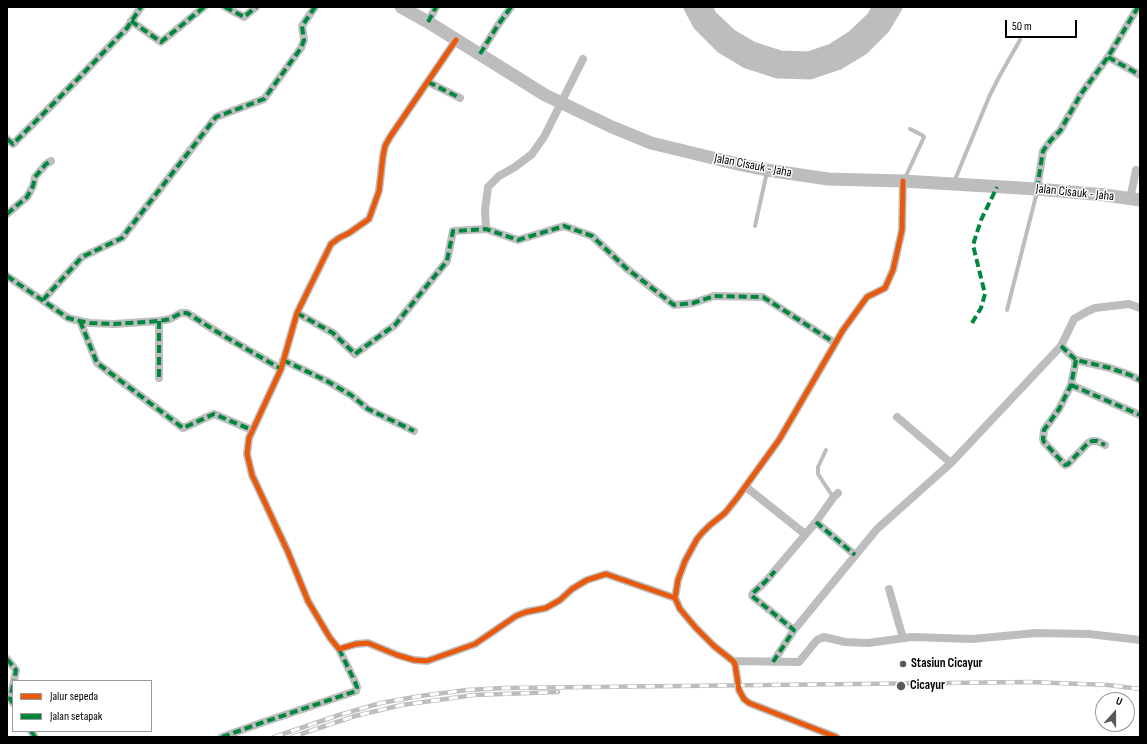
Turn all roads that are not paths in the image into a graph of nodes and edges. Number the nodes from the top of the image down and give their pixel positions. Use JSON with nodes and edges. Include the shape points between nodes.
{"nodes":[{"id":1,"x":141,"y":7,"type":"edge"},
{"id":2,"x":204,"y":7,"type":"edge"},
{"id":3,"x":225,"y":7,"type":"edge"},
{"id":4,"x":256,"y":7,"type":"edge"},
{"id":5,"x":316,"y":7,"type":"edge"},
{"id":6,"x":401,"y":7,"type":"edge"},
{"id":7,"x":436,"y":7,"type":"edge"},
{"id":8,"x":511,"y":7,"type":"edge"},
{"id":9,"x":691,"y":7,"type":"edge"},
{"id":10,"x":705,"y":7,"type":"edge"},
{"id":11,"x":880,"y":7,"type":"edge"},
{"id":12,"x":895,"y":7,"type":"edge"},
{"id":13,"x":1138,"y":7,"type":"edge"},
{"id":14,"x":131,"y":22,"type":"junction"},
{"id":15,"x":428,"y":22,"type":"junction"},
{"id":16,"x":456,"y":40,"type":"junction"},
{"id":17,"x":1020,"y":40,"type":"dead end"},
{"id":18,"x":480,"y":54,"type":"junction"},
{"id":19,"x":1108,"y":57,"type":"junction"},
{"id":20,"x":583,"y":59,"type":"dead end"},
{"id":21,"x":1140,"y":75,"type":"edge"},
{"id":22,"x":428,"y":82,"type":"junction"},
{"id":23,"x":460,"y":98,"type":"dead end"},
{"id":24,"x":561,"y":102,"type":"junction"},
{"id":25,"x":910,"y":129,"type":"dead end"},
{"id":26,"x":7,"y":140,"type":"edge"},
{"id":27,"x":51,"y":161,"type":"dead end"},
{"id":28,"x":767,"y":170,"type":"junction"},
{"id":29,"x":1136,"y":170,"type":"dead end"},
{"id":30,"x":903,"y":181,"type":"junction"},
{"id":31,"x":954,"y":184,"type":"junction"},
{"id":32,"x":1037,"y":189,"type":"junction"},
{"id":33,"x":1135,"y":200,"type":"edge"},
{"id":34,"x":7,"y":214,"type":"edge"},
{"id":35,"x":755,"y":226,"type":"dead end"},
{"id":36,"x":486,"y":229,"type":"junction"},
{"id":37,"x":7,"y":276,"type":"edge"},
{"id":38,"x":43,"y":300,"type":"junction"},
{"id":39,"x":1140,"y":308,"type":"edge"},
{"id":40,"x":1007,"y":310,"type":"dead end"},
{"id":41,"x":297,"y":313,"type":"junction"},
{"id":42,"x":80,"y":321,"type":"junction"},
{"id":43,"x":159,"y":322,"type":"junction"},
{"id":44,"x":835,"y":343,"type":"junction"},
{"id":45,"x":1060,"y":346,"type":"junction"},
{"id":46,"x":284,"y":360,"type":"junction"},
{"id":47,"x":1076,"y":360,"type":"junction"},
{"id":48,"x":281,"y":369,"type":"junction"},
{"id":49,"x":159,"y":378,"type":"dead end"},
{"id":50,"x":1140,"y":380,"type":"edge"},
{"id":51,"x":1071,"y":385,"type":"junction"},
{"id":52,"x":1140,"y":415,"type":"edge"},
{"id":53,"x":897,"y":418,"type":"dead end"},
{"id":54,"x":252,"y":430,"type":"junction"},
{"id":55,"x":414,"y":431,"type":"dead end"},
{"id":56,"x":1105,"y":445,"type":"dead end"},
{"id":57,"x":826,"y":450,"type":"dead end"},
{"id":58,"x":951,"y":463,"type":"junction"},
{"id":59,"x":746,"y":487,"type":"junction"},
{"id":60,"x":836,"y":495,"type":"joint"},
{"id":61,"x":816,"y":522,"type":"junction"},
{"id":62,"x":805,"y":534,"type":"junction"},
{"id":63,"x":855,"y":555,"type":"junction"},
{"id":64,"x":889,"y":589,"type":"dead end"},
{"id":65,"x":675,"y":598,"type":"junction"},
{"id":66,"x":794,"y":630,"type":"junction"},
{"id":67,"x":903,"y":638,"type":"junction"},
{"id":68,"x":1140,"y":640,"type":"edge"},
{"id":69,"x":340,"y":649,"type":"junction"},
{"id":70,"x":7,"y":659,"type":"edge"},
{"id":71,"x":733,"y":661,"type":"junction"},
{"id":72,"x":773,"y":662,"type":"junction"},
{"id":73,"x":14,"y":680,"type":"edge"},
{"id":74,"x":12,"y":690,"type":"edge"},
{"id":75,"x":12,"y":702,"type":"edge"},
{"id":76,"x":222,"y":737,"type":"edge"},
{"id":77,"x":836,"y":737,"type":"edge"}],
"edges":[{"from":1,"to":14,"type":"street"},
{"from":2,"to":14,"type":"street","via":[[161,42]]},
{"from":3,"to":4,"type":"street","via":[[244,17]]},
{"from":5,"to":38,"type":"street","via":[[302,26],[304,40],[301,48],[264,99],[216,118],[122,238],[82,257]]},
{"from":6,"to":15,"type":"main road","name":"Jalan Cisauk - Jaha"},
{"from":7,"to":15,"type":"street"},
{"from":8,"to":18,"type":"street"},
{"from":9,"to":12,"type":"highway","via":[[700,24],[722,46],[747,61],[778,71],[810,72],[837,63],[862,48],[883,27]]},
{"from":10,"to":11,"type":"highway","via":[[710,17],[730,36],[752,50],[780,58],[808,59],[832,51],[854,38],[873,19]]},
{"from":13,"to":19,"type":"street"},
{"from":14,"to":26,"type":"street","via":[[74,84],[13,144]]},
{"from":15,"to":16,"type":"main road","name":"Jalan Cisauk - Jaha"},
{"from":16,"to":18,"type":"main road","name":"Jalan Cisauk - Jaha"},
{"from":16,"to":22,"type":"street"},
{"from":17,"to":31,"type":"lane","via":[[989,97]]},
{"from":18,"to":24,"type":"main road","name":"Jalan Cisauk - Jaha","via":[[545,95]]},
{"from":19,"to":21,"type":"street"},
{"from":19,"to":32,"type":"street","via":[[1081,94],[1060,131],[1043,151]]},
{"from":20,"to":24,"type":"street"},
{"from":22,"to":23,"type":"street"},
{"from":22,"to":41,"type":"street","via":[[385,146],[379,191],[369,218],[331,244]]},
{"from":24,"to":28,"type":"main road","name":"Jalan Cisauk - Jaha","via":[[651,143]]},
{"from":24,"to":36,"type":"street","via":[[544,137],[532,154],[499,176],[488,187]]},
{"from":25,"to":30,"type":"lane","via":[[924,137]]},
{"from":27,"to":34,"type":"street","via":[[35,177],[27,197]]},
{"from":28,"to":30,"type":"main road","name":"Jalan Cisauk - Jaha","via":[[828,179]]},
{"from":28,"to":35,"type":"lane"},
{"from":29,"to":33,"type":"street"},
{"from":30,"to":31,"type":"main road","name":"Jalan Cisauk - Jaha"},
{"from":30,"to":44,"type":"street","via":[[902,230],[893,270],[885,288],[867,297]]},
{"from":31,"to":32,"type":"main road","name":"Jalan Cisauk - Jaha"},
{"from":32,"to":33,"type":"main road","name":"Jalan Cisauk - Jaha"},
{"from":32,"to":40,"type":"lane"},
{"from":36,"to":41,"type":"street","via":[[453,231],[447,261],[395,325],[355,354],[333,333]]},
{"from":36,"to":44,"type":"street","via":[[518,240],[564,226],[592,236],[626,268],[674,305],[693,303],[714,296],[763,297]]},
{"from":37,"to":38,"type":"street"},
{"from":38,"to":42,"type":"street","via":[[68,318]]},
{"from":39,"to":45,"type":"street","via":[[1129,304],[1088,311],[1074,318]]},
{"from":41,"to":46,"type":"street"},
{"from":42,"to":43,"type":"street","via":[[114,324]]},
{"from":42,"to":54,"type":"street","via":[[97,363],[183,428],[214,414]]},
{"from":43,"to":48,"type":"street","via":[[187,313]]},
{"from":43,"to":49,"type":"street"},
{"from":44,"to":59,"type":"street","via":[[779,440]]},
{"from":45,"to":47,"type":"street"},
{"from":45,"to":58,"type":"street"},
{"from":46,"to":48,"type":"street"},
{"from":46,"to":55,"type":"street","via":[[327,381],[368,409]]},
{"from":47,"to":50,"type":"street","via":[[1110,368]]},
{"from":47,"to":51,"type":"street"},
{"from":48,"to":54,"type":"street"},
{"from":51,"to":52,"type":"street"},
{"from":51,"to":56,"type":"street","via":[[1059,410],[1044,430],[1044,442],[1064,465],[1092,441]]},
{"from":53,"to":58,"type":"street"},
{"from":54,"to":69,"type":"street","via":[[248,438],[247,454],[252,475],[308,601],[330,638]]},
{"from":57,"to":60,"type":"lane","via":[[818,467],[818,474]]},
{"from":58,"to":63,"type":"street","via":[[877,529]]},
{"from":59,"to":62,"type":"street"},
{"from":59,"to":65,"type":"street","via":[[732,506],[697,539],[685,561]]},
{"from":60,"to":61,"type":"street"},
{"from":61,"to":62,"type":"street"},
{"from":61,"to":63,"type":"street"},
{"from":62,"to":66,"type":"street","via":[[752,596]]},
{"from":63,"to":66,"type":"street"},
{"from":64,"to":67,"type":"street"},
{"from":65,"to":69,"type":"street","via":[[606,574],[587,580],[546,608],[516,616],[475,644],[427,661],[397,656],[368,643]]},
{"from":65,"to":71,"type":"street","via":[[696,628]]},
{"from":66,"to":72,"type":"street"},
{"from":67,"to":68,"type":"street","via":[[958,640],[1036,633],[1089,634]]},
{"from":67,"to":72,"type":"street","via":[[868,643],[845,642],[824,637],[819,638],[799,662]]},
{"from":69,"to":76,"type":"street","via":[[357,687],[356,691]]},
{"from":70,"to":73,"type":"street","via":[[16,670]]},
{"from":71,"to":72,"type":"street"},
{"from":71,"to":77,"type":"street","via":[[739,690],[749,703]]},
{"from":74,"to":75,"type":"street"}]}
